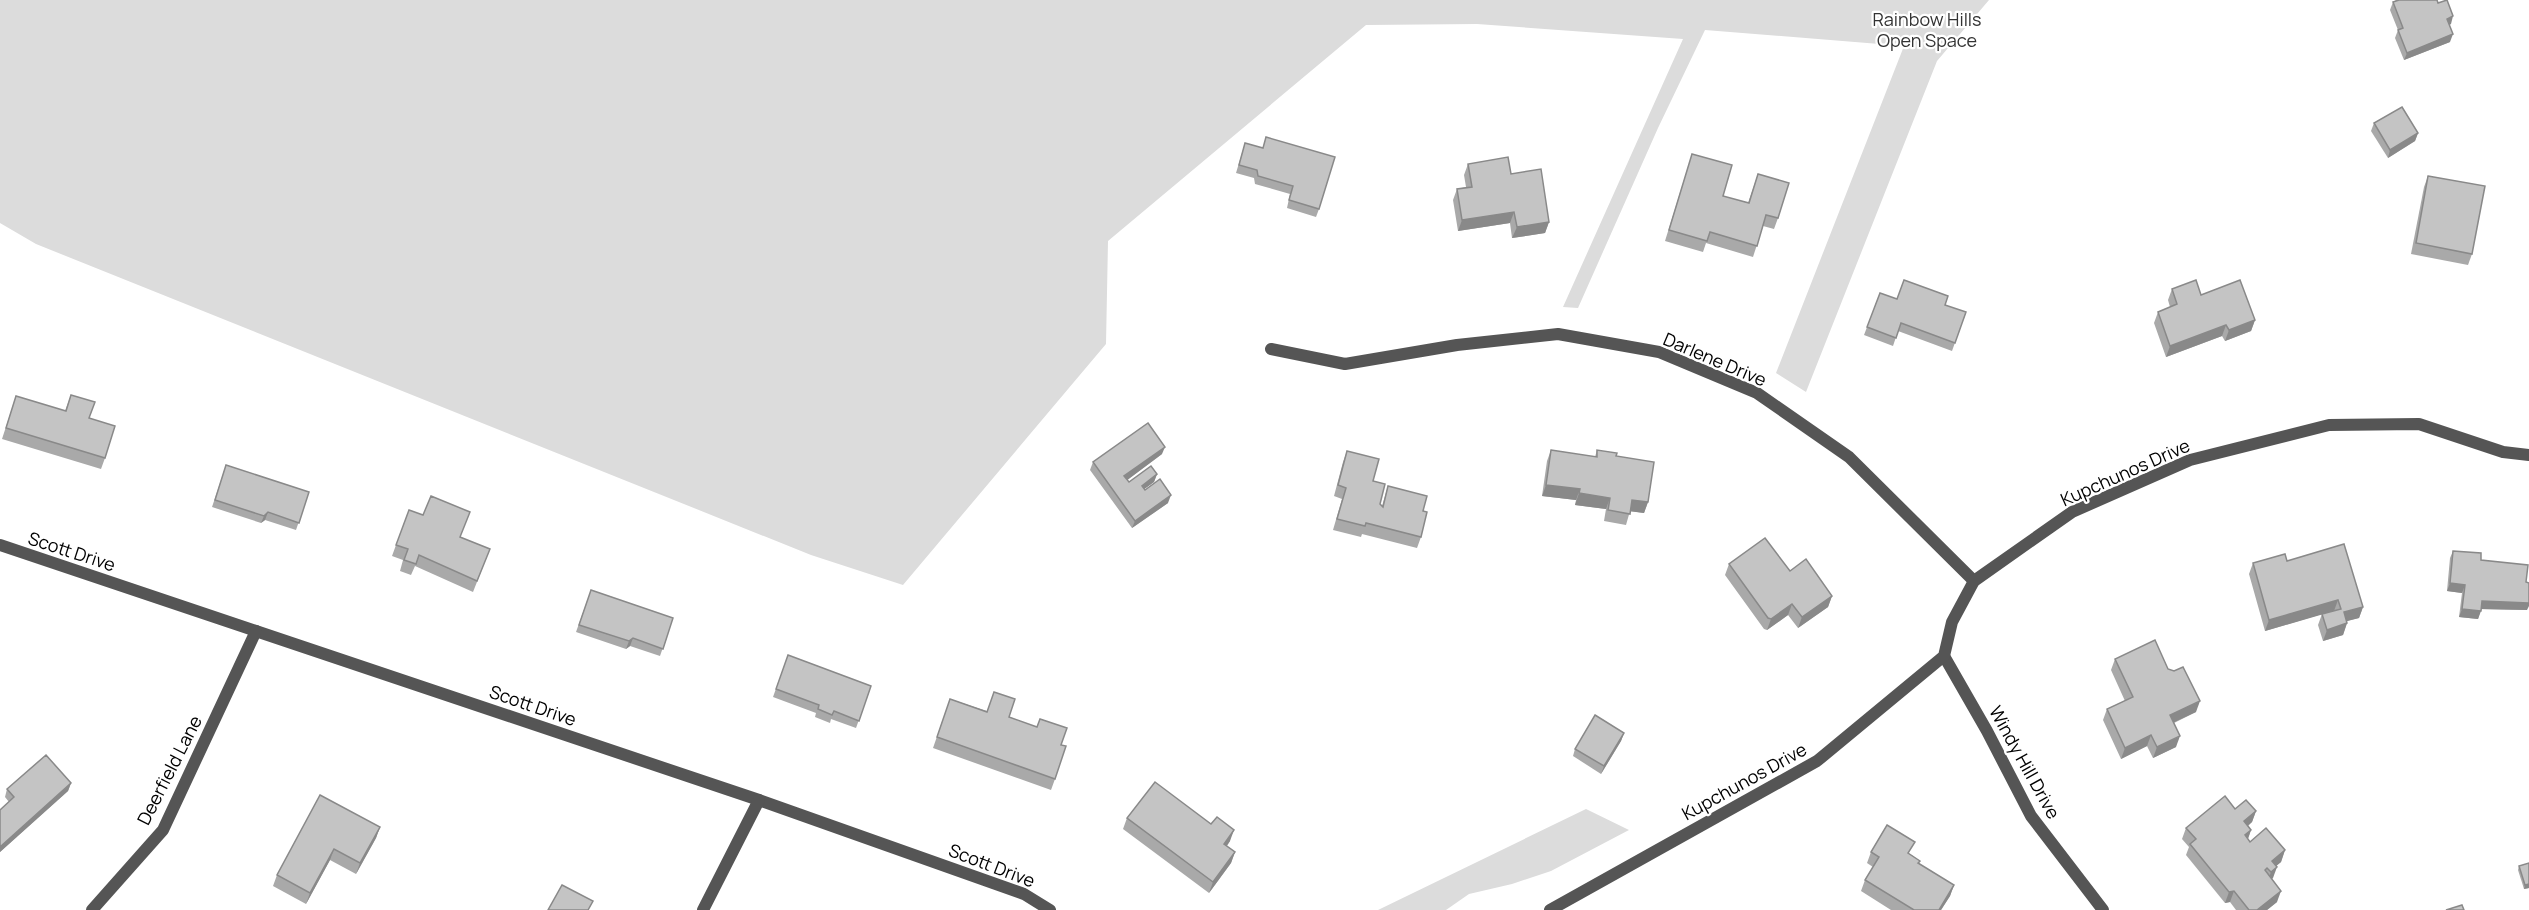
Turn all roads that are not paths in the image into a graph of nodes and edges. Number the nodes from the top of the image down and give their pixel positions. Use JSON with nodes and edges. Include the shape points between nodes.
{"nodes":[{"id":1,"x":1271,"y":348,"type":"dead end"},
{"id":2,"x":2529,"y":455,"type":"edge"},
{"id":3,"x":0,"y":545,"type":"edge"},
{"id":4,"x":1974,"y":581,"type":"junction"},
{"id":5,"x":256,"y":631,"type":"junction"},
{"id":6,"x":1944,"y":656,"type":"junction"},
{"id":7,"x":759,"y":800,"type":"junction"},
{"id":8,"x":92,"y":910,"type":"edge"},
{"id":9,"x":703,"y":910,"type":"edge"},
{"id":10,"x":1050,"y":910,"type":"edge"},
{"id":11,"x":1550,"y":910,"type":"edge"},
{"id":12,"x":2103,"y":910,"type":"edge"}],
"edges":[{"from":1,"to":4,"type":"street","name":"Darlene Drive","via":[[1345,364],[1456,345],[1558,334],[1659,352],[1757,393],[1849,458]]},
{"from":2,"to":4,"type":"street","name":"Kupchunos Drive","via":[[2503,452],[2419,424],[2329,425],[2190,460],[2072,512]]},
{"from":3,"to":5,"type":"street","name":"Scott Drive"},
{"from":4,"to":6,"type":"street","name":"Kupchunos Drive","via":[[1952,622]]},
{"from":5,"to":7,"type":"street","name":"Scott Drive"},
{"from":5,"to":8,"type":"street","name":"Deerfield Lane","via":[[163,830]]},
{"from":6,"to":11,"type":"street","name":"Kupchunos Drive","via":[[1817,761]]},
{"from":6,"to":12,"type":"street","name":"Windy Hill Drive","via":[[2031,816]]},
{"from":7,"to":9,"type":"street"},
{"from":7,"to":10,"type":"street","name":"Scott Drive","via":[[1024,894]]}]}
